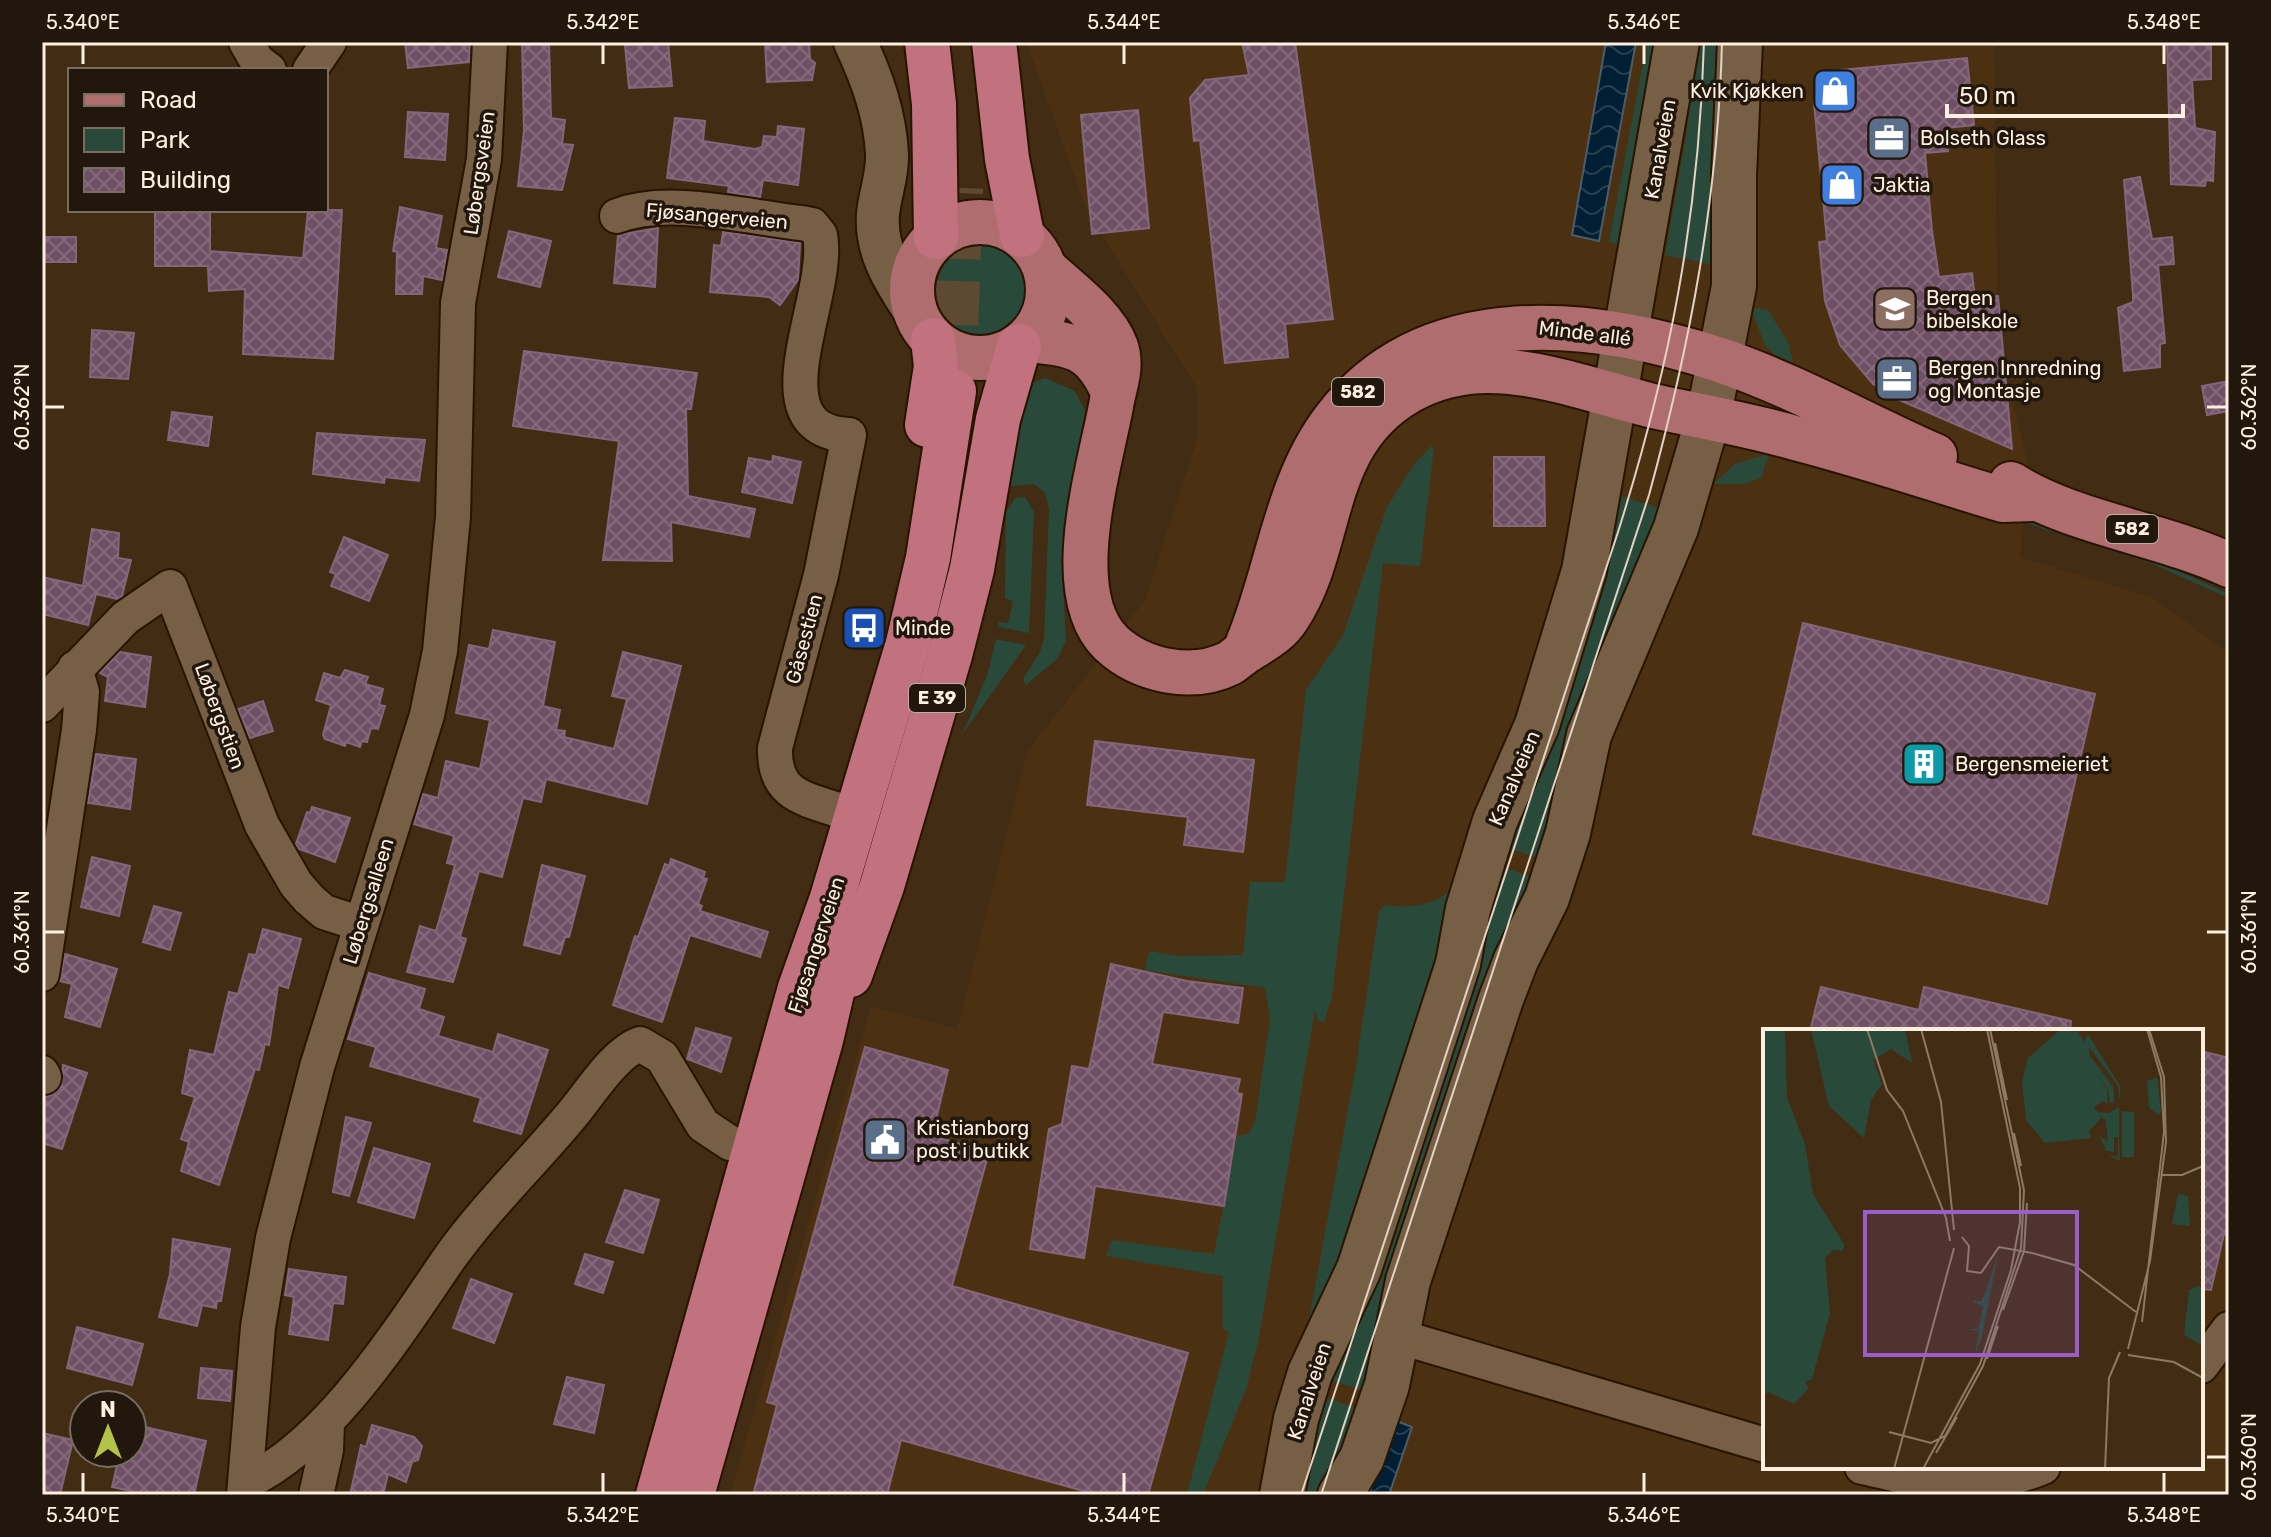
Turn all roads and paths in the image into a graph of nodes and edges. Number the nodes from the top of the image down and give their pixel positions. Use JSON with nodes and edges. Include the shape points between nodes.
{"nodes":[{"id":1,"x":246,"y":42,"type":"edge"},
{"id":2,"x":329,"y":42,"type":"edge"},
{"id":3,"x":490,"y":42,"type":"edge"},
{"id":4,"x":855,"y":42,"type":"edge"},
{"id":5,"x":927,"y":42,"type":"edge"},
{"id":6,"x":949,"y":42,"type":"edge"},
{"id":7,"x":969,"y":42,"type":"edge"},
{"id":8,"x":994,"y":42,"type":"edge"},
{"id":9,"x":1677,"y":42,"type":"edge"},
{"id":10,"x":1740,"y":42,"type":"edge"},
{"id":11,"x":266,"y":68,"type":"edge"},
{"id":12,"x":311,"y":68,"type":"edge"},
{"id":13,"x":887,"y":172,"type":"junction"},
{"id":14,"x":617,"y":216,"type":"dead end"},
{"id":15,"x":932,"y":240,"type":"junction"},
{"id":16,"x":1034,"y":252,"type":"junction"},
{"id":17,"x":458,"y":303,"type":"joint"},
{"id":18,"x":924,"y":325,"type":"junction"},
{"id":19,"x":1626,"y":335,"type":"junction"},
{"id":20,"x":1024,"y":343,"type":"junction"},
{"id":21,"x":1721,"y":361,"type":"junction"},
{"id":22,"x":1113,"y":392,"type":"junction"},
{"id":23,"x":1614,"y":396,"type":"junction"},
{"id":24,"x":1708,"y":419,"type":"junction"},
{"id":25,"x":849,"y":435,"type":"joint"},
{"id":26,"x":2034,"y":499,"type":"junction"},
{"id":27,"x":2229,"y":565,"type":"edge"},
{"id":28,"x":1245,"y":651,"type":"junction"},
{"id":29,"x":75,"y":668,"type":"junction"},
{"id":30,"x":42,"y":705,"type":"edge"},
{"id":31,"x":835,"y":809,"type":"junction"},
{"id":32,"x":361,"y":924,"type":"junction"},
{"id":33,"x":42,"y":974,"type":"edge"},
{"id":34,"x":800,"y":988,"type":"junction"},
{"id":35,"x":821,"y":1040,"type":"junction"},
{"id":36,"x":730,"y":1143,"type":"dead end"},
{"id":37,"x":2229,"y":1329,"type":"edge"},
{"id":38,"x":1397,"y":1336,"type":"junction"},
{"id":39,"x":2203,"y":1363,"type":"edge"},
{"id":40,"x":327,"y":1423,"type":"junction"},
{"id":41,"x":1763,"y":1444,"type":"edge"},
{"id":42,"x":1871,"y":1469,"type":"edge"},
{"id":43,"x":2038,"y":1469,"type":"edge"},
{"id":44,"x":245,"y":1488,"type":"edge"},
{"id":45,"x":316,"y":1495,"type":"edge"},
{"id":46,"x":658,"y":1495,"type":"edge"},
{"id":47,"x":692,"y":1495,"type":"edge"},
{"id":48,"x":1282,"y":1495,"type":"edge"},
{"id":49,"x":1340,"y":1495,"type":"edge"}],
"edges":[{"from":1,"to":11,"type":"street"},
{"from":2,"to":12,"type":"street"},
{"from":3,"to":17,"type":"street","name":"Løbergsveien","via":[[484,159]]},
{"from":4,"to":13,"type":"street","via":[[880,104]]},
{"from":5,"to":15,"type":"highway","number":"E 39","via":[[934,104]]},
{"from":6,"to":7,"type":"highway","via":[[972,189]]},
{"from":8,"to":16,"type":"highway","number":"E 39","via":[[1007,159]]},
{"from":9,"to":19,"type":"main road","name":"Kanalveien"},
{"from":10,"to":21,"type":"main road","via":[[1736,261]]},
{"from":13,"to":15,"type":"street","via":[[900,210]]},
{"from":13,"to":18,"type":"street","via":[[878,217],[880,238],[892,276]]},
{"from":14,"to":25,"type":"street","name":"Fjøsangerveien","via":[[659,207],[817,229],[822,245],[819,283],[799,396],[805,416],[814,424]]},
{"from":15,"to":16,"type":"main road","via":[[949,228],[994,222]]},
{"from":15,"to":18,"type":"main road","number":"E 39","via":[[914,268]]},
{"from":16,"to":20,"type":"main road","number":"E 39","via":[[1049,285],[1044,314]]},
{"from":16,"to":22,"type":"main road","name":"Minde allé","number":"582","via":[[1110,335],[1118,362]]},
{"from":17,"to":32,"type":"street","name":"Løbergsalleen","via":[[453,517],[440,651],[427,715]]},
{"from":18,"to":20,"type":"main road","via":[[966,357],[1003,354]]},
{"from":18,"to":31,"type":"highway","number":"E 39","via":[[936,366],[921,462]]},
{"from":19,"to":21,"type":"main road","name":"Minde allé","number":"582"},
{"from":19,"to":23,"type":"main road","name":"Kanalveien"},
{"from":19,"to":28,"type":"main road","name":"Minde allé","number":"582","via":[[1514,327],[1436,344],[1383,370],[1334,420],[1315,451]]},
{"from":20,"to":22,"type":"main road","via":[[1060,343],[1092,356]]},
{"from":20,"to":35,"type":"highway","number":"E 39","via":[[998,419],[972,569],[950,655],[882,886],[857,960]]},
{"from":21,"to":24,"type":"main road"},
{"from":21,"to":26,"type":"main road","name":"Minde allé","number":"582","via":[[1954,464],[2008,482]]},
{"from":22,"to":28,"type":"main road","name":"Minde allé","number":"582","via":[[1085,566],[1087,599],[1099,630],[1130,657],[1180,672],[1203,672],[1230,663]]},
{"from":23,"to":24,"type":"main road","name":"Minde allé","number":"582"},
{"from":23,"to":28,"type":"main road","name":"Minde allé","number":"582","via":[[1490,371],[1461,372],[1407,392],[1386,408],[1345,460],[1302,591],[1288,618]]},
{"from":23,"to":48,"type":"main road","name":"Kanalveien","via":[[1571,621],[1532,736],[1500,805],[1468,909],[1458,964],[1359,1269],[1310,1373]]},
{"from":24,"to":26,"type":"main road","name":"Minde allé","number":"582","via":[[1792,437],[2003,500]]},
{"from":24,"to":38,"type":"main road","via":[[1676,528],[1589,735],[1555,874],[1501,999],[1408,1281]]},
{"from":25,"to":31,"type":"street","name":"Gåsestien","via":[[821,575],[775,748],[781,782]]},
{"from":26,"to":27,"type":"main road","name":"Minde allé","number":"582"},
{"from":29,"to":30,"type":"street","name":"Løbergstien"},
{"from":29,"to":32,"type":"street","name":"Løbergstien","via":[[125,618],[170,587],[269,837],[309,899],[324,912]]},
{"from":29,"to":33,"type":"street","via":[[82,692],[79,730]]},
{"from":31,"to":34,"type":"highway","number":"E 39","via":[[813,894]]},
{"from":32,"to":44,"type":"street","name":"Løbergsalleen","via":[[273,1238],[259,1316]]},
{"from":34,"to":35,"type":"highway","name":"Fjøsangerveien","number":"E 39","via":[[908,643],[966,391],[949,561]]},
{"from":34,"to":46,"type":"highway","name":"Fjøsangerveien","number":"E 39"},
{"from":35,"to":47,"type":"highway","name":"Fjøsangerveien","number":"E 39"},
{"from":36,"to":40,"type":"street","via":[[703,1125],[662,1057],[640,1044],[625,1049],[487,1210]]},
{"from":37,"to":39,"type":"street"},
{"from":38,"to":41,"type":"street"},
{"from":38,"to":49,"type":"main road","via":[[1369,1440]]},
{"from":40,"to":44,"type":"street"},
{"from":40,"to":45,"type":"street"},
{"from":42,"to":43,"type":"street","via":[[1938,1484],[1976,1486]]}]}
